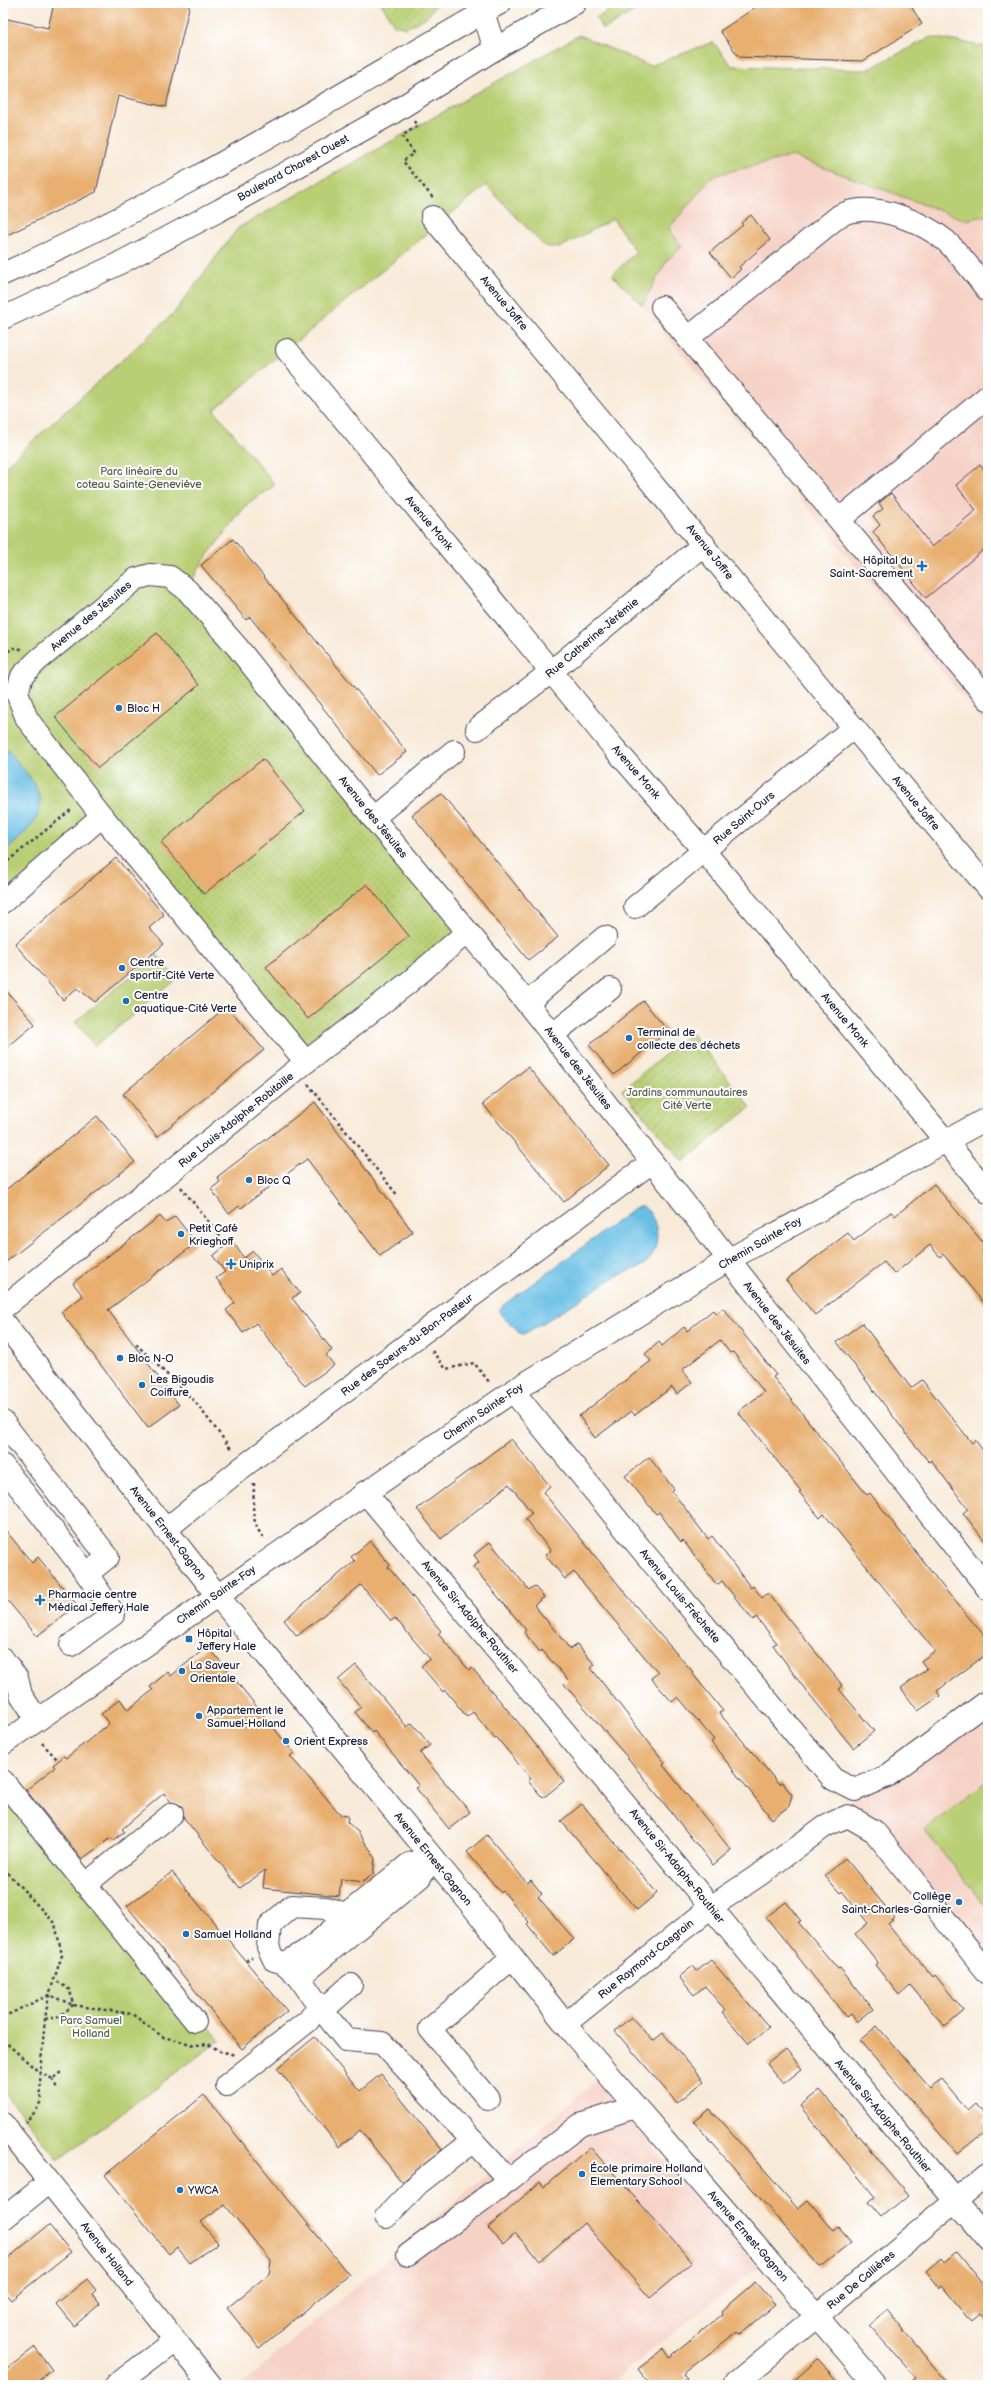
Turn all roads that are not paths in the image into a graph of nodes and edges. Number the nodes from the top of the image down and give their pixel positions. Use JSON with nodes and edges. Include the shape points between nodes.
{"nodes":[{"id":1,"x":575,"y":3,"type":"edge"},
{"id":2,"x":488,"y":6,"type":"edge"},
{"id":3,"x":495,"y":49,"type":"junction"},
{"id":4,"x":434,"y":210,"type":"road end"},
{"id":5,"x":3,"y":274,"type":"edge"},
{"id":6,"x":988,"y":291,"type":"edge"},
{"id":7,"x":662,"y":307,"type":"dead end"},
{"id":8,"x":3,"y":318,"type":"edge"},
{"id":9,"x":688,"y":338,"type":"junction"},
{"id":10,"x":287,"y":350,"type":"dead end"},
{"id":11,"x":988,"y":396,"type":"edge"},
{"id":12,"x":840,"y":519,"type":"junction"},
{"id":13,"x":704,"y":544,"type":"junction"},
{"id":14,"x":552,"y":671,"type":"junction"},
{"id":15,"x":988,"y":699,"type":"edge"},
{"id":16,"x":853,"y":728,"type":"junction"},
{"id":17,"x":477,"y":729,"type":"dead end"},
{"id":18,"x":454,"y":752,"type":"dead end"},
{"id":19,"x":102,"y":816,"type":"junction"},
{"id":20,"x":373,"y":818,"type":"junction"},
{"id":21,"x":704,"y":851,"type":"junction"},
{"id":22,"x":988,"y":888,"type":"edge"},
{"id":23,"x":3,"y":902,"type":"edge"},
{"id":24,"x":635,"y":908,"type":"dead end"},
{"id":25,"x":467,"y":932,"type":"junction"},
{"id":26,"x":605,"y":937,"type":"dead end"},
{"id":27,"x":610,"y":989,"type":"dead end"},
{"id":28,"x":527,"y":1003,"type":"junction"},
{"id":29,"x":552,"y":1035,"type":"junction"},
{"id":30,"x":302,"y":1066,"type":"junction"},
{"id":31,"x":988,"y":1118,"type":"edge"},
{"id":32,"x":946,"y":1141,"type":"junction"},
{"id":33,"x":652,"y":1162,"type":"junction"},
{"id":34,"x":988,"y":1192,"type":"edge"},
{"id":35,"x":728,"y":1260,"type":"junction"},
{"id":36,"x":3,"y":1308,"type":"edge"},
{"id":37,"x":3,"y":1322,"type":"edge"},
{"id":38,"x":513,"y":1391,"type":"junction"},
{"id":39,"x":3,"y":1422,"type":"edge"},
{"id":40,"x":3,"y":1466,"type":"edge"},
{"id":41,"x":365,"y":1492,"type":"junction"},
{"id":42,"x":165,"y":1530,"type":"junction"},
{"id":43,"x":87,"y":1574,"type":"junction"},
{"id":44,"x":988,"y":1589,"type":"edge"},
{"id":45,"x":217,"y":1596,"type":"junction"},
{"id":46,"x":71,"y":1645,"type":"dead end"},
{"id":47,"x":3,"y":1659,"type":"edge"},
{"id":48,"x":12,"y":1692,"type":"edge"},
{"id":49,"x":988,"y":1701,"type":"edge"},
{"id":50,"x":37,"y":1719,"type":"junction"},
{"id":51,"x":3,"y":1744,"type":"edge"},
{"id":52,"x":3,"y":1781,"type":"edge"},
{"id":53,"x":172,"y":1814,"type":"dead end"},
{"id":54,"x":432,"y":1858,"type":"junction"},
{"id":55,"x":86,"y":1884,"type":"junction"},
{"id":56,"x":711,"y":1907,"type":"junction"},
{"id":57,"x":347,"y":1914,"type":"junction"},
{"id":58,"x":512,"y":1958,"type":"junction"},
{"id":59,"x":295,"y":1965,"type":"junction"},
{"id":60,"x":988,"y":1973,"type":"edge"},
{"id":61,"x":344,"y":1982,"type":"dead end"},
{"id":62,"x":318,"y":2006,"type":"junction"},
{"id":63,"x":195,"y":2021,"type":"dead end"},
{"id":64,"x":565,"y":2024,"type":"junction"},
{"id":65,"x":227,"y":2085,"type":"dead end"},
{"id":66,"x":488,"y":2099,"type":"dead end"},
{"id":67,"x":635,"y":2107,"type":"junction"},
{"id":68,"x":8,"y":2130,"type":"edge"},
{"id":69,"x":473,"y":2141,"type":"junction"},
{"id":70,"x":988,"y":2174,"type":"edge"},
{"id":71,"x":509,"y":2180,"type":"junction"},
{"id":72,"x":49,"y":2182,"type":"junction"},
{"id":73,"x":955,"y":2202,"type":"junction"},
{"id":74,"x":386,"y":2217,"type":"dead end"},
{"id":75,"x":3,"y":2219,"type":"edge"},
{"id":76,"x":988,"y":2240,"type":"edge"},
{"id":77,"x":408,"y":2255,"type":"dead end"},
{"id":78,"x":818,"y":2316,"type":"junction"},
{"id":79,"x":175,"y":2340,"type":"junction"},
{"id":80,"x":116,"y":2385,"type":"edge"},
{"id":81,"x":211,"y":2385,"type":"edge"},
{"id":82,"x":734,"y":2385,"type":"edge"},
{"id":83,"x":876,"y":2385,"type":"edge"}],
"edges":[{"from":1,"to":3,"type":"street","name":"Boulevard Charest Ouest"},
{"from":2,"to":3,"type":"street"},
{"from":2,"to":5,"type":"street","via":[[196,179]]},
{"from":3,"to":8,"type":"street","name":"Boulevard Charest Ouest","via":[[405,105],[159,242]]},
{"from":4,"to":13,"type":"street","name":"Avenue Joffre"},
{"from":6,"to":9,"type":"street","via":[[947,242],[927,227],[877,211],[854,210],[839,216]]},
{"from":7,"to":9,"type":"street"},
{"from":9,"to":12,"type":"street"},
{"from":10,"to":14,"type":"street","name":"Avenue Monk"},
{"from":11,"to":12,"type":"street"},
{"from":12,"to":15,"type":"street"},
{"from":13,"to":14,"type":"street","name":"Rue Catherine-Jérémie"},
{"from":13,"to":16,"type":"street","name":"Avenue Joffre"},
{"from":14,"to":17,"type":"street","name":"Rue Catherine-Jérémie"},
{"from":14,"to":21,"type":"street","name":"Avenue Monk","via":[[614,748]]},
{"from":16,"to":21,"type":"street","name":"Rue Saint-Ours"},
{"from":16,"to":22,"type":"street","name":"Avenue Joffre"},
{"from":18,"to":20,"type":"street"},
{"from":19,"to":20,"type":"street","name":"Avenue des Jésuites","via":[[27,719],[17,693],[22,676],[38,660],[136,579],[150,576],[170,577],[187,590],[238,648]]},
{"from":19,"to":23,"type":"street"},
{"from":19,"to":30,"type":"street","name":"Avenue des Jésuites"},
{"from":20,"to":25,"type":"street","name":"Avenue des Jésuites"},
{"from":21,"to":24,"type":"street","name":"Rue Saint-Ours"},
{"from":21,"to":32,"type":"street","name":"Avenue Monk"},
{"from":25,"to":28,"type":"street","name":"Avenue des Jésuites"},
{"from":25,"to":30,"type":"street","name":"Rue Louis-Adolphe-Robitaille","via":[[408,983]]},
{"from":26,"to":28,"type":"street"},
{"from":27,"to":29,"type":"street"},
{"from":28,"to":29,"type":"street","name":"Avenue des Jésuites"},
{"from":29,"to":33,"type":"street","name":"Avenue des Jésuites"},
{"from":30,"to":36,"type":"street","name":"Rue Louis-Adolphe-Robitaille"},
{"from":31,"to":32,"type":"street","name":"Chemin Sainte-Foy"},
{"from":32,"to":34,"type":"street","name":"Avenue Monk"},
{"from":32,"to":35,"type":"street","name":"Chemin Sainte-Foy","via":[[861,1185]]},
{"from":33,"to":35,"type":"street","name":"Avenue des Jésuites"},
{"from":33,"to":42,"type":"street","name":"Rue des Soeurs-du-Bon-Pasteur","via":[[244,1466]]},
{"from":35,"to":38,"type":"street","name":"Chemin Sainte-Foy"},
{"from":35,"to":44,"type":"street","name":"Avenue des Jésuites"},
{"from":37,"to":42,"type":"street","name":"Avenue Ernest-Gagnon"},
{"from":38,"to":41,"type":"street","name":"Chemin Sainte-Foy"},
{"from":38,"to":49,"type":"street","name":"Avenue Louis-Fréchette","via":[[641,1550],[833,1779],[856,1790],[887,1776]]},
{"from":39,"to":43,"type":"street","via":[[108,1557]]},
{"from":40,"to":43,"type":"street"},
{"from":41,"to":45,"type":"street","name":"Chemin Sainte-Foy"},
{"from":41,"to":56,"type":"street","name":"Avenue Sir-Adolphe-Routhier"},
{"from":42,"to":45,"type":"street","name":"Avenue Ernest-Gagnon"},
{"from":43,"to":46,"type":"street","via":[[114,1614]]},
{"from":45,"to":50,"type":"street","name":"Chemin Sainte-Foy"},
{"from":45,"to":54,"type":"street","name":"Avenue Ernest-Gagnon"},
{"from":47,"to":48,"type":"street","via":[[17,1678]]},
{"from":48,"to":50,"type":"street"},
{"from":50,"to":51,"type":"street","name":"Chemin Sainte-Foy"},
{"from":52,"to":55,"type":"street"},
{"from":53,"to":55,"type":"street"},
{"from":54,"to":57,"type":"street","via":[[409,1864]]},
{"from":54,"to":58,"type":"street","name":"Avenue Ernest-Gagnon"},
{"from":54,"to":59,"type":"street","via":[[420,1877]]},
{"from":55,"to":63,"type":"street"},
{"from":56,"to":60,"type":"street","name":"Rue Raymond-Casgrain","via":[[825,1826],[848,1816],[874,1831]]},
{"from":56,"to":64,"type":"street","name":"Rue Raymond-Casgrain"},
{"from":56,"to":73,"type":"street","name":"Avenue Sir-Adolphe-Routhier"},
{"from":57,"to":59,"type":"street"},
{"from":57,"to":59,"type":"street","via":[[326,1908],[292,1906],[270,1925],[268,1947],[274,1960]]},
{"from":58,"to":64,"type":"street","name":"Avenue Ernest-Gagnon"},
{"from":58,"to":66,"type":"street","via":[[430,2029]]},
{"from":59,"to":62,"type":"street"},
{"from":61,"to":62,"type":"street","via":[[332,2002]]},
{"from":62,"to":65,"type":"street","via":[[308,2021]]},
{"from":62,"to":69,"type":"street","via":[[346,2040],[382,2043]]},
{"from":64,"to":67,"type":"street","name":"Avenue Ernest-Gagnon"},
{"from":67,"to":71,"type":"street","via":[[580,2125]]},
{"from":67,"to":78,"type":"street","name":"Avenue Ernest-Gagnon"},
{"from":68,"to":72,"type":"street","name":"Avenue Holland"},
{"from":69,"to":71,"type":"street"},
{"from":69,"to":74,"type":"street","via":[[419,2183]]},
{"from":70,"to":73,"type":"street","name":"Rue De Callières"},
{"from":71,"to":77,"type":"street"},
{"from":72,"to":75,"type":"street"},
{"from":72,"to":79,"type":"street","name":"Avenue Holland"},
{"from":73,"to":76,"type":"street","name":"Avenue Sir-Adolphe-Routhier"},
{"from":73,"to":78,"type":"street","name":"Rue De Callières"},
{"from":78,"to":82,"type":"street","name":"Rue De Callières"},
{"from":78,"to":83,"type":"street","name":"Avenue Ernest-Gagnon"},
{"from":79,"to":80,"type":"street"},
{"from":79,"to":81,"type":"street","name":"Avenue Holland"}]}
